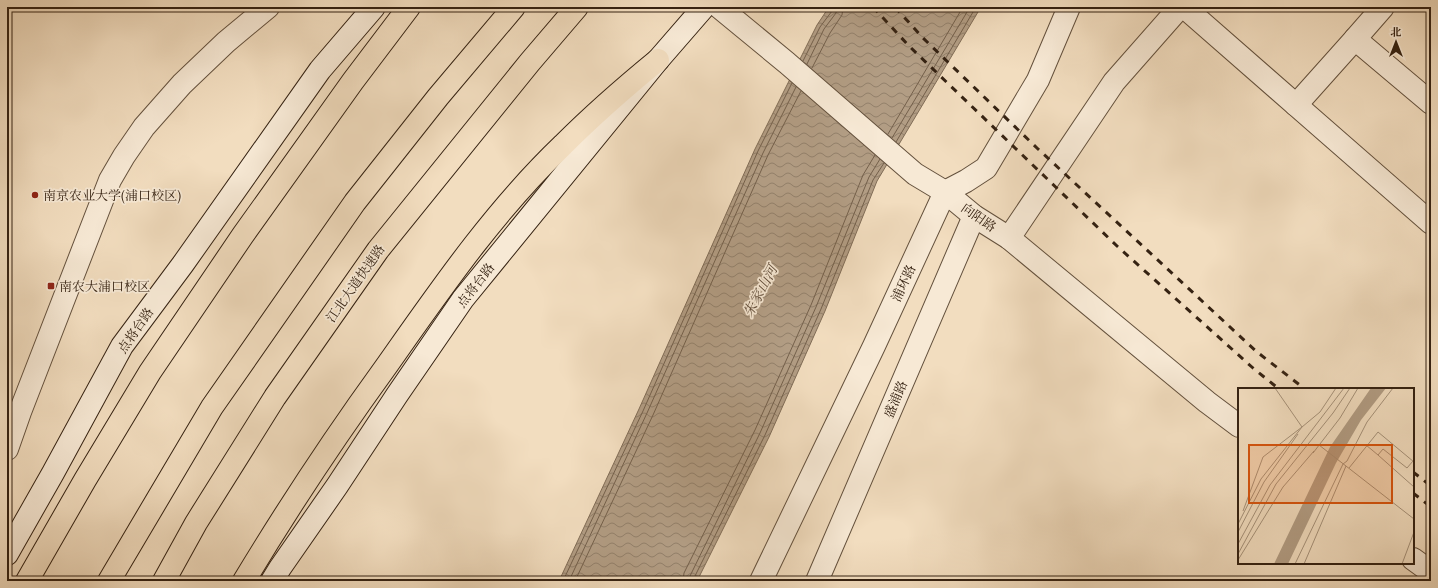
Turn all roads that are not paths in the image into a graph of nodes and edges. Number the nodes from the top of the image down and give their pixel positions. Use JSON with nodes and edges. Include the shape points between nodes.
{"nodes":[{"id":1,"x":268,"y":7,"type":"edge"},
{"id":2,"x":374,"y":7,"type":"edge"},
{"id":3,"x":409,"y":7,"type":"edge"},
{"id":4,"x":514,"y":7,"type":"edge"},
{"id":5,"x":576,"y":7,"type":"edge"},
{"id":6,"x":704,"y":7,"type":"edge"},
{"id":7,"x":720,"y":7,"type":"edge"},
{"id":8,"x":1069,"y":7,"type":"edge"},
{"id":9,"x":1180,"y":7,"type":"edge"},
{"id":10,"x":1184,"y":7,"type":"edge"},
{"id":11,"x":1383,"y":7,"type":"edge"},
{"id":12,"x":1355,"y":39,"type":"junction"},
{"id":13,"x":658,"y":60,"type":"junction"},
{"id":14,"x":1431,"y":103,"type":"edge"},
{"id":15,"x":1296,"y":105,"type":"junction"},
{"id":16,"x":945,"y":192,"type":"junction"},
{"id":17,"x":974,"y":216,"type":"junction"},
{"id":18,"x":1431,"y":223,"type":"edge"},
{"id":19,"x":1009,"y":238,"type":"junction"},
{"id":20,"x":1238,"y":425,"type":"edge"},
{"id":21,"x":7,"y":449,"type":"edge"},
{"id":22,"x":7,"y":554,"type":"edge"},
{"id":23,"x":1414,"y":559,"type":"edge"},
{"id":24,"x":1431,"y":572,"type":"edge"},
{"id":25,"x":27,"y":581,"type":"edge"},
{"id":26,"x":109,"y":581,"type":"edge"},
{"id":27,"x":164,"y":581,"type":"edge"},
{"id":28,"x":244,"y":581,"type":"edge"},
{"id":29,"x":272,"y":581,"type":"edge"},
{"id":30,"x":761,"y":581,"type":"edge"},
{"id":31,"x":817,"y":581,"type":"edge"}],
"edges":[{"from":1,"to":21,"type":"street","via":[[182,84],[144,127],[124,156],[110,180]]},
{"from":2,"to":22,"type":"street","name":"点将台路","via":[[320,70],[122,346]]},
{"from":3,"to":25,"type":"highway","via":[[352,81],[243,234],[150,372],[84,480]]},
{"from":4,"to":26,"type":"highway","via":[[438,97],[355,202],[212,407]]},
{"from":5,"to":27,"type":"highway","name":"江北大道快速路","via":[[378,250],[275,397],[196,523]]},
{"from":6,"to":13,"type":"street","name":"点将台路"},
{"from":7,"to":16,"type":"street","name":"向阳路","via":[[915,174]]},
{"from":8,"to":16,"type":"street","via":[[1038,80],[986,168]]},
{"from":9,"to":19,"type":"street","via":[[1114,82]]},
{"from":10,"to":15,"type":"street"},
{"from":11,"to":12,"type":"street"},
{"from":12,"to":14,"type":"street"},
{"from":12,"to":15,"type":"street"},
{"from":13,"to":28,"type":"highway","via":[[562,145],[489,226],[435,296],[342,427]]},
{"from":13,"to":29,"type":"street","name":"点将台路","via":[[463,299]]},
{"from":15,"to":18,"type":"street"},
{"from":16,"to":17,"type":"street","name":"向阳路"},
{"from":16,"to":30,"type":"street","name":"浦环路"},
{"from":17,"to":19,"type":"street","name":"向阳路"},
{"from":17,"to":31,"type":"street","name":"盛浦路"},
{"from":19,"to":20,"type":"street","name":"向阳路"},
{"from":23,"to":24,"type":"street"}]}
